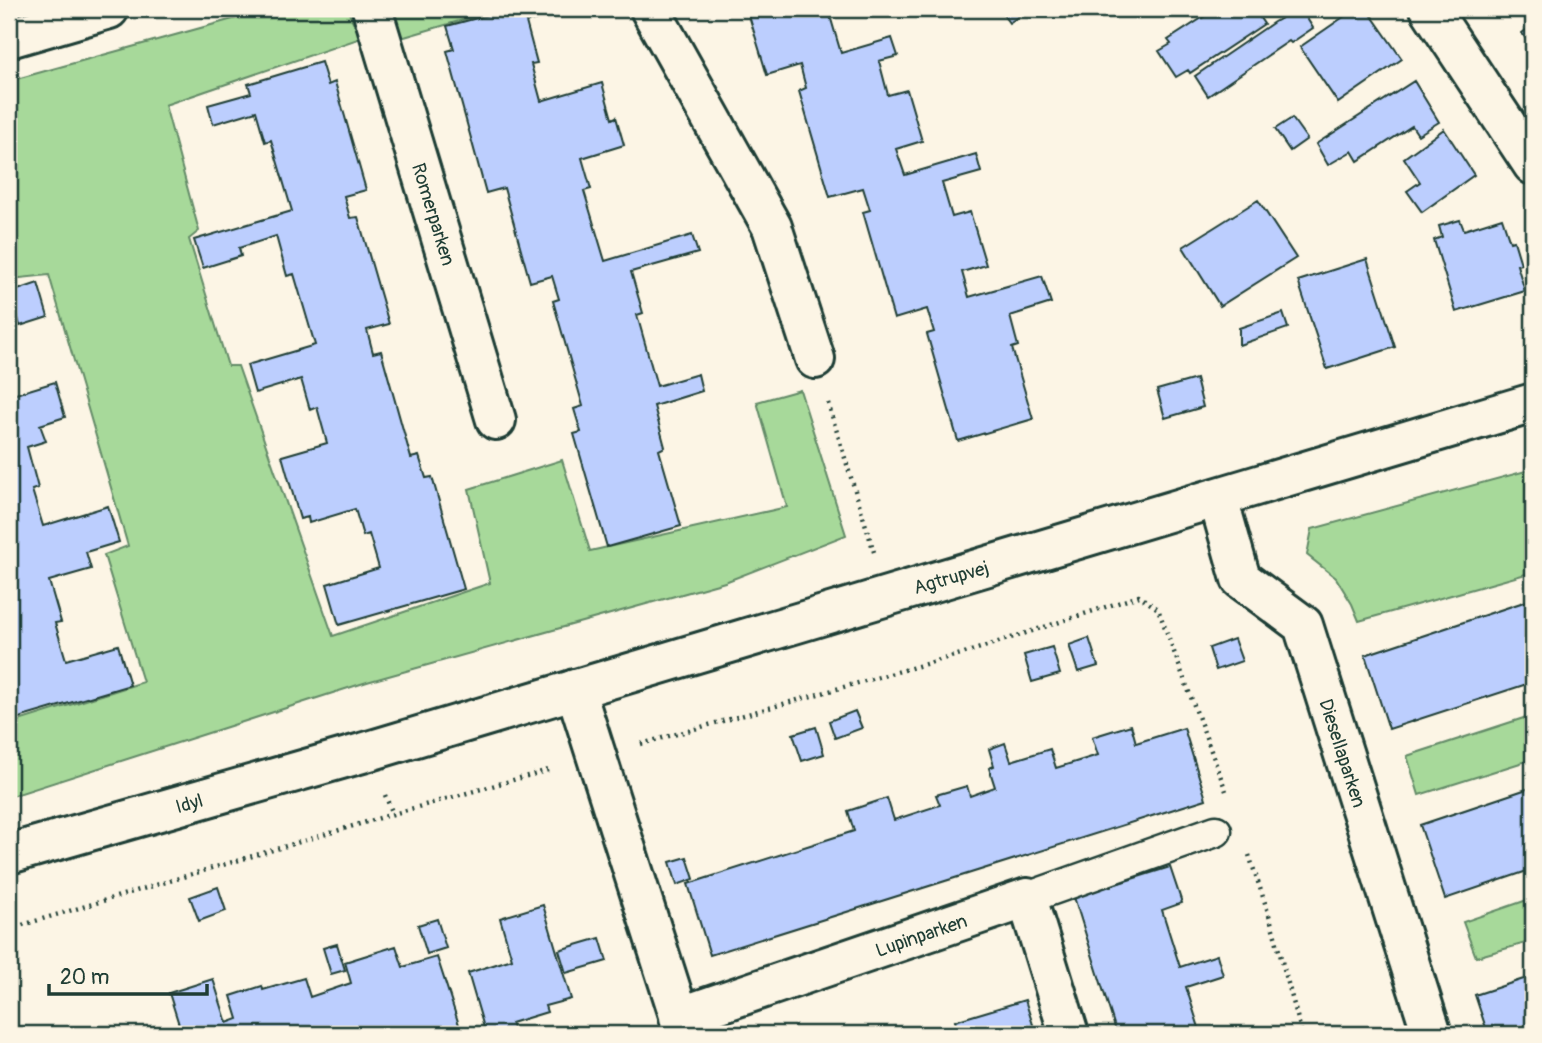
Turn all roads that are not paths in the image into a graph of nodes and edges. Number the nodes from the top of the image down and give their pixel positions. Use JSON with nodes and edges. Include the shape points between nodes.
{"nodes":[{"id":1,"x":107,"y":9,"type":"edge"},
{"id":2,"x":372,"y":9,"type":"edge"},
{"id":3,"x":650,"y":9,"type":"edge"},
{"id":4,"x":1430,"y":9,"type":"edge"},
{"id":5,"x":9,"y":37,"type":"edge"},
{"id":6,"x":1533,"y":165,"type":"edge"},
{"id":7,"x":815,"y":359,"type":"road end"},
{"id":8,"x":1533,"y":403,"type":"edge"},
{"id":9,"x":496,"y":420,"type":"dead end"},
{"id":10,"x":1218,"y":498,"type":"junction"},
{"id":11,"x":575,"y":689,"type":"junction"},
{"id":12,"x":369,"y":751,"type":"joint"},
{"id":13,"x":1216,"y":831,"type":"dead end"},
{"id":14,"x":9,"y":854,"type":"edge"},
{"id":15,"x":1027,"y":898,"type":"junction"},
{"id":16,"x":682,"y":1026,"type":"edge"},
{"id":17,"x":1069,"y":1034,"type":"edge"},
{"id":18,"x":1432,"y":1034,"type":"edge"}],
"edges":[{"from":1,"to":5,"type":"street"},
{"from":2,"to":9,"type":"street","name":"Romerparken"},
{"from":3,"to":7,"type":"street","via":[[772,228]]},
{"from":4,"to":6,"type":"street"},
{"from":8,"to":10,"type":"street","name":"Agtrupvej"},
{"from":10,"to":11,"type":"street","name":"Agtrupvej"},
{"from":10,"to":18,"type":"street","name":"Diesellaparken","via":[[1241,579],[1303,625]]},
{"from":11,"to":12,"type":"street","name":"Agtrupvej"},
{"from":11,"to":16,"type":"street","name":"Lupinparken"},
{"from":12,"to":14,"type":"street","name":"Idyl"},
{"from":13,"to":15,"type":"lane"},
{"from":15,"to":16,"type":"street","name":"Lupinparken"},
{"from":15,"to":17,"type":"street"}]}
